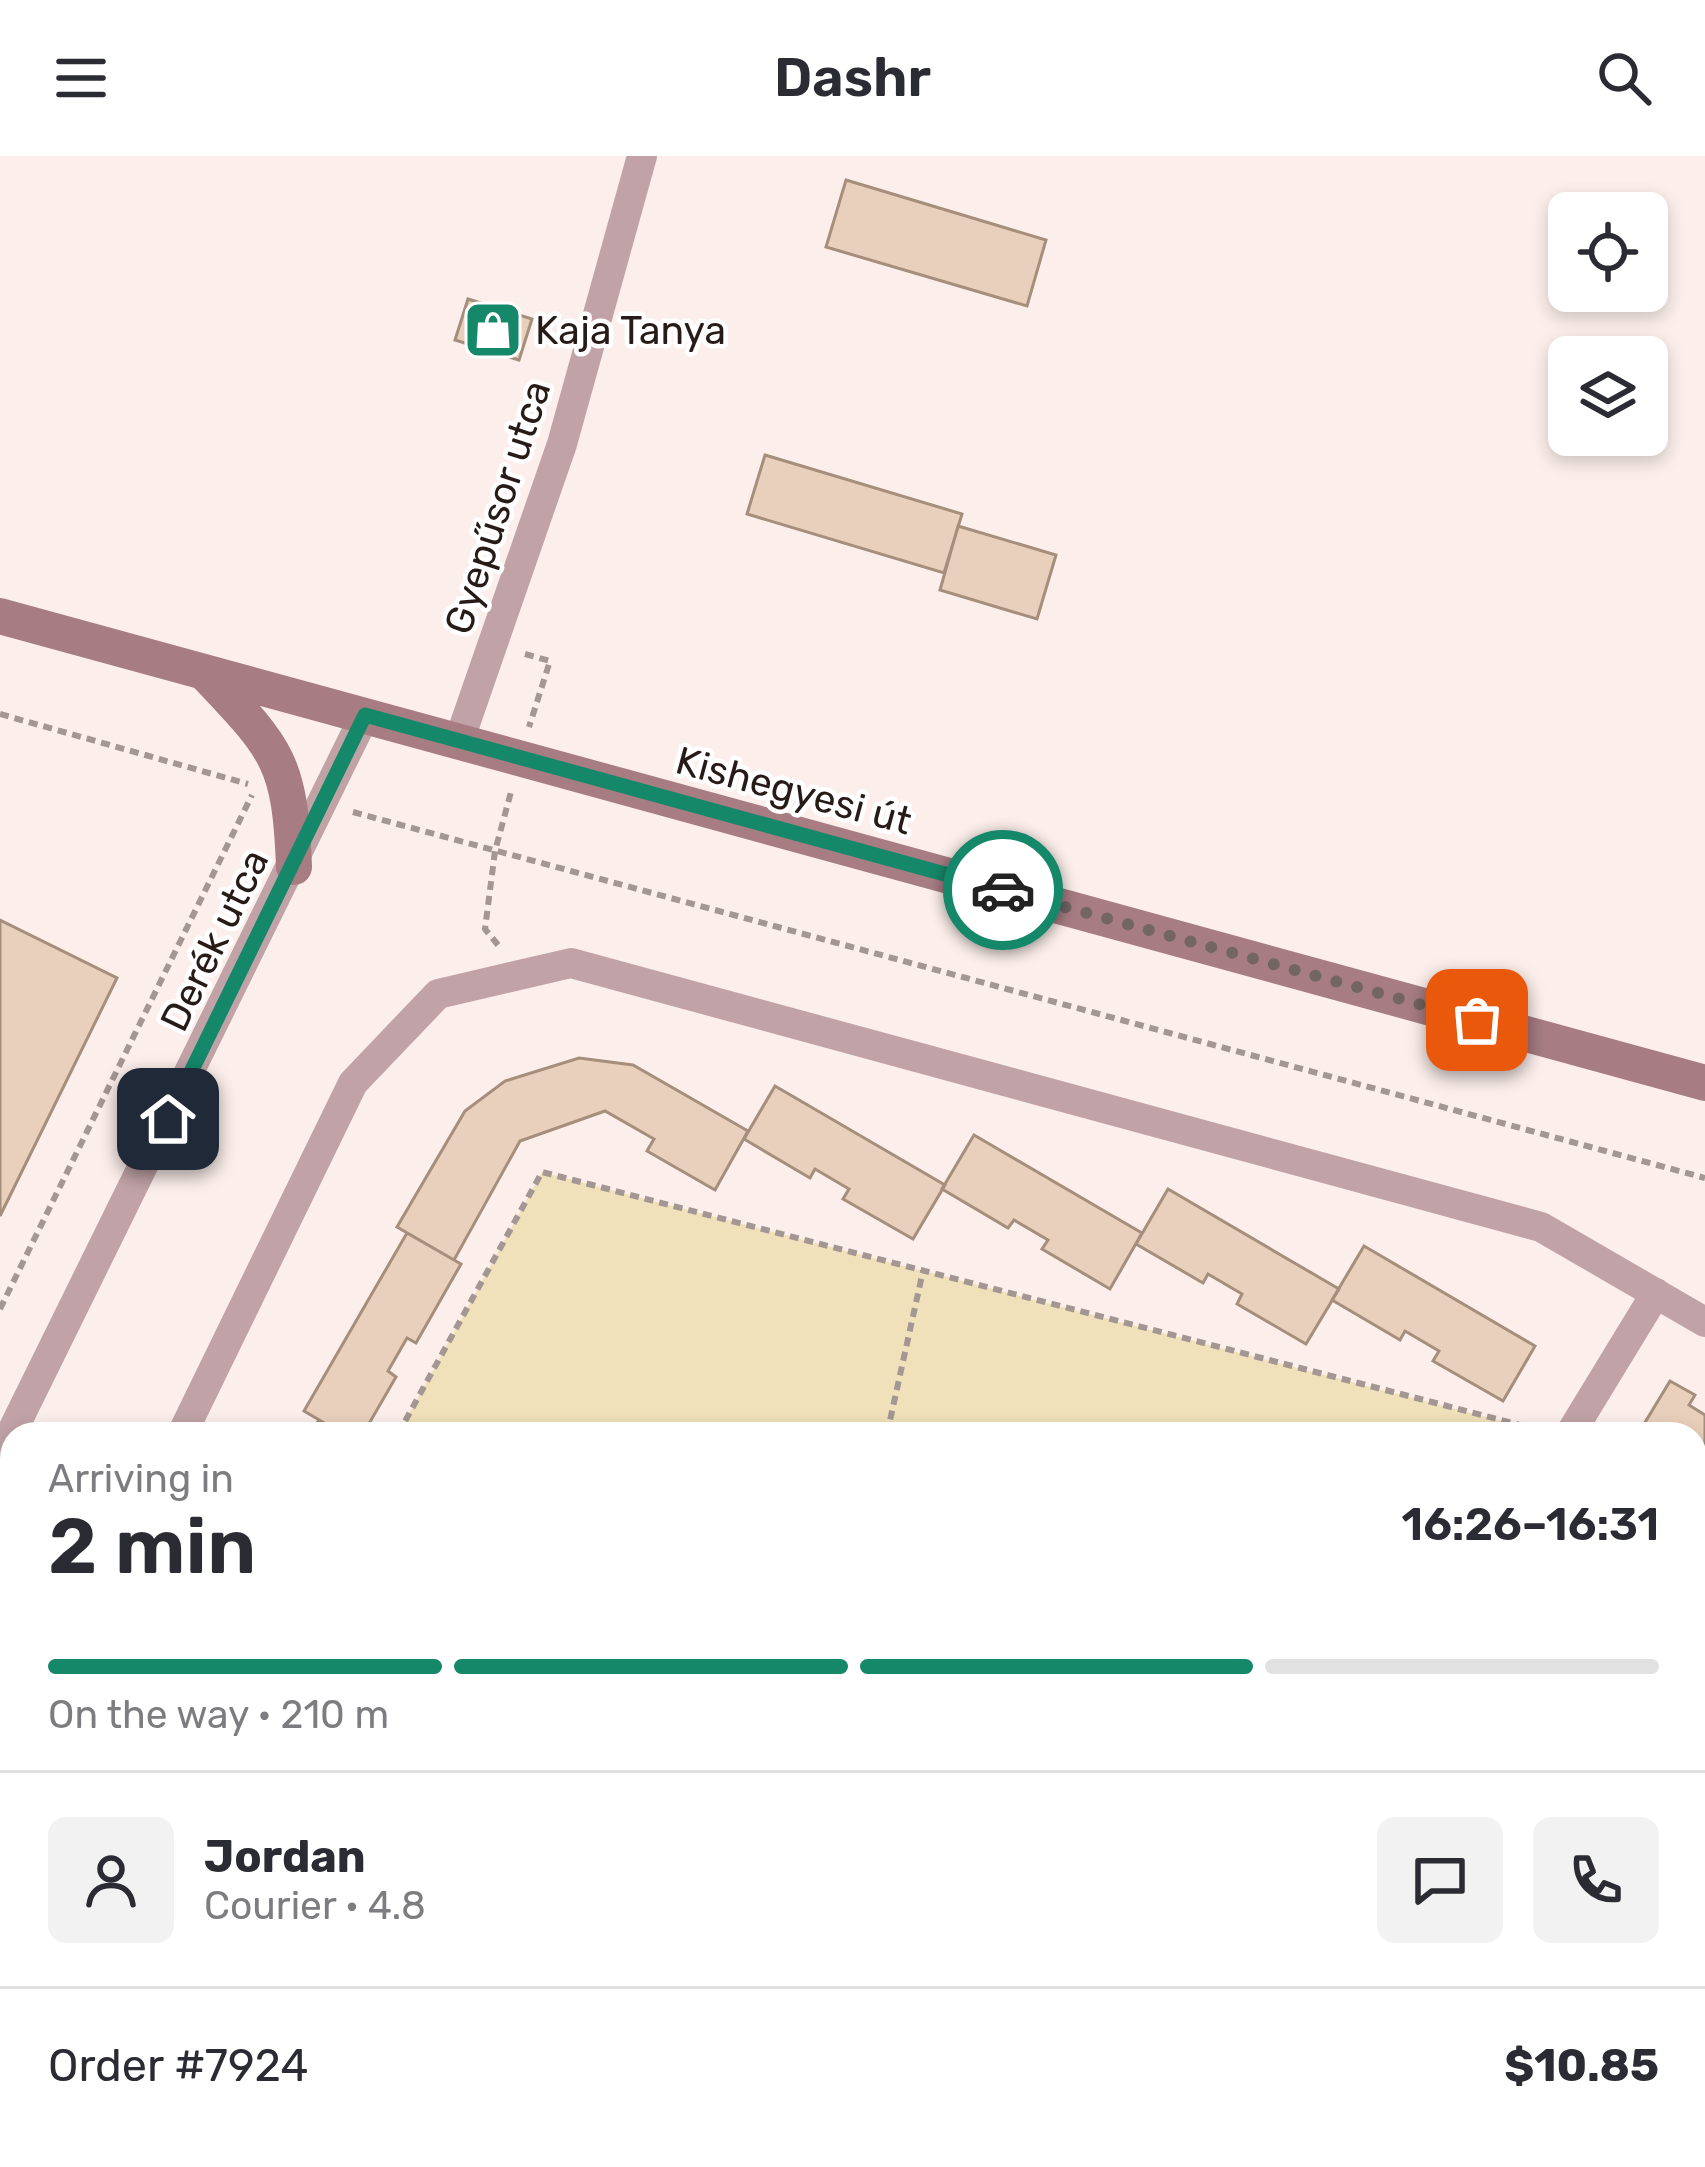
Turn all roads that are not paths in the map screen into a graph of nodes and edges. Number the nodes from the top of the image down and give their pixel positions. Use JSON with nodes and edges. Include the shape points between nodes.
{"nodes":[{"id":1,"x":642,"y":156,"type":"edge"},
{"id":2,"x":0,"y":616,"type":"edge"},
{"id":3,"x":203,"y":671,"type":"junction"},
{"id":4,"x":365,"y":715,"type":"junction"},
{"id":5,"x":459,"y":741,"type":"junction"},
{"id":6,"x":294,"y":867,"type":"junction"},
{"id":7,"x":1705,"y":1083,"type":"edge"},
{"id":8,"x":1655,"y":1293,"type":"junction"},
{"id":9,"x":1705,"y":1322,"type":"edge"},
{"id":10,"x":17,"y":1422,"type":"edge"},
{"id":11,"x":188,"y":1422,"type":"edge"},
{"id":12,"x":1567,"y":1422,"type":"edge"}],
"edges":[{"from":1,"to":5,"type":"street","name":"Gyepűsor utca","via":[[562,444]]},
{"from":2,"to":3,"type":"street","name":"Kishegyesi út"},
{"from":3,"to":4,"type":"street","name":"Kishegyesi út"},
{"from":3,"to":6,"type":"street","via":[[279,756],[291,795]]},
{"from":4,"to":5,"type":"street","name":"Kishegyesi út"},
{"from":4,"to":6,"type":"street","name":"Derék utca"},
{"from":5,"to":7,"type":"street","name":"Kishegyesi út"},
{"from":6,"to":10,"type":"street","name":"Derék utca"},
{"from":8,"to":9,"type":"street"},
{"from":8,"to":11,"type":"street","via":[[1541,1227],[572,963],[438,994],[353,1083]]},
{"from":8,"to":12,"type":"street"}]}
